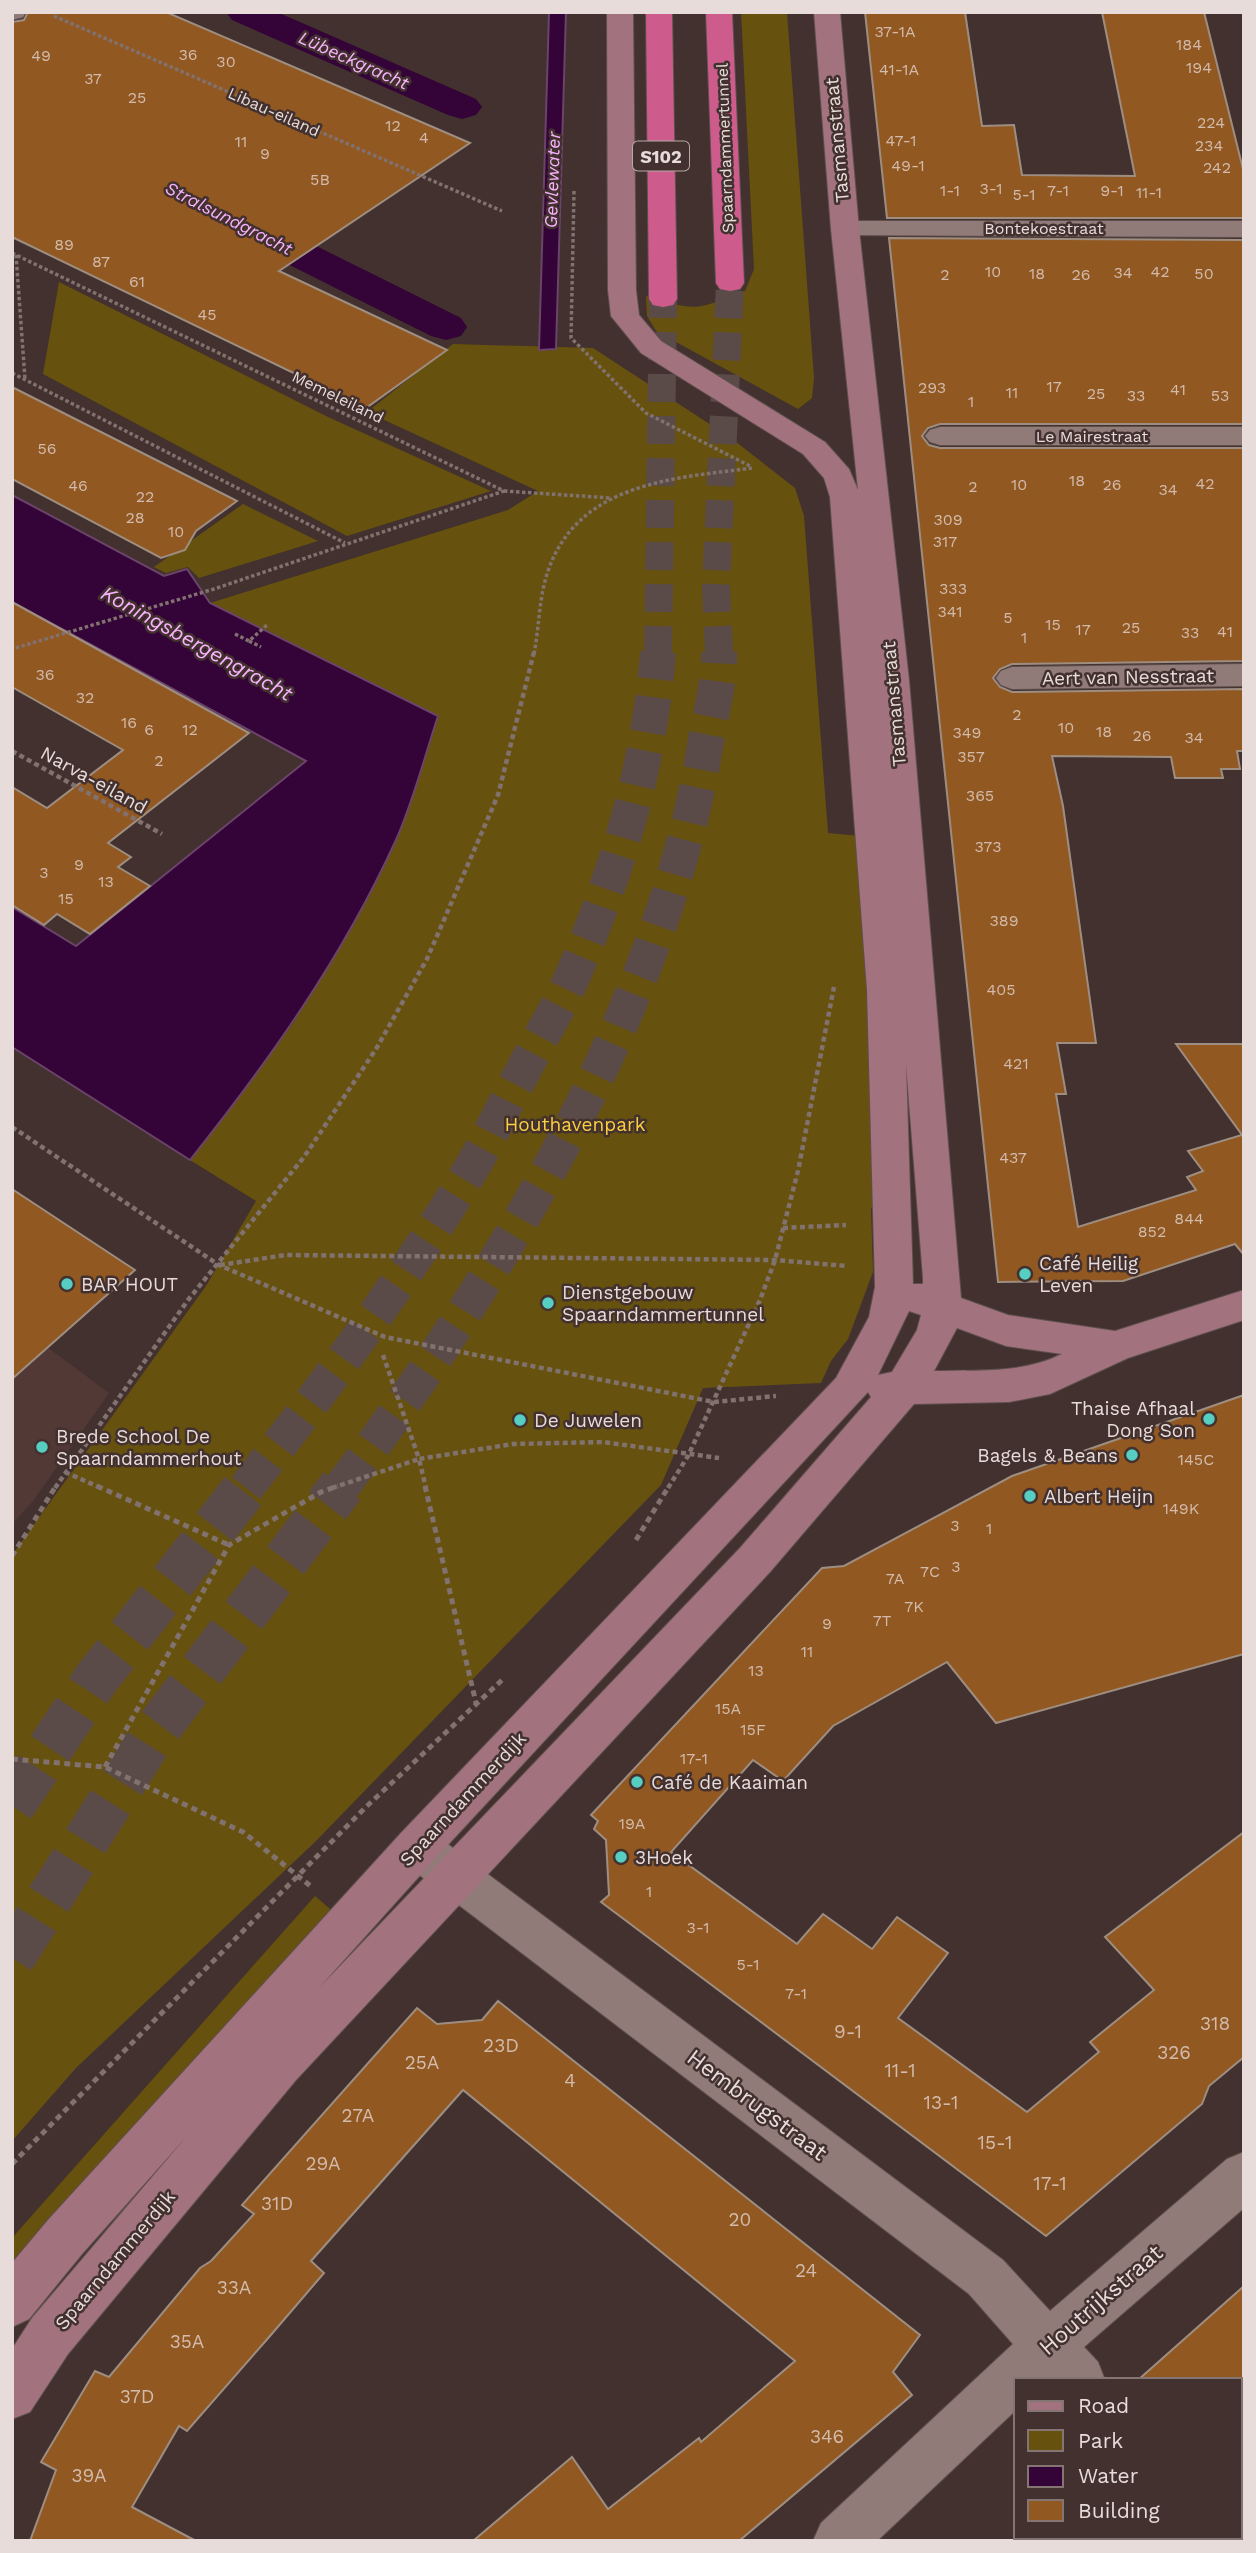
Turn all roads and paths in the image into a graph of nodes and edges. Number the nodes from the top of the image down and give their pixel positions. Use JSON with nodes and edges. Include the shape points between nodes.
{"nodes":[{"id":1,"x":46,"y":12,"type":"edge"},
{"id":2,"x":620,"y":12,"type":"edge"},
{"id":3,"x":659,"y":12,"type":"edge"},
{"id":4,"x":719,"y":12,"type":"edge"},
{"id":5,"x":827,"y":12,"type":"edge"},
{"id":6,"x":502,"y":212,"type":"dead end"},
{"id":7,"x":845,"y":229,"type":"junction"},
{"id":8,"x":1244,"y":229,"type":"edge"},
{"id":9,"x":14,"y":254,"type":"edge"},
{"id":10,"x":730,"y":283,"type":"tunnel mouth"},
{"id":11,"x":663,"y":299,"type":"tunnel mouth"},
{"id":12,"x":12,"y":373,"type":"edge"},
{"id":13,"x":25,"y":380,"type":"junction"},
{"id":14,"x":940,"y":436,"type":"dead end"},
{"id":15,"x":1244,"y":436,"type":"edge"},
{"id":16,"x":753,"y":468,"type":"dead end"},
{"id":17,"x":504,"y":491,"type":"junction"},
{"id":18,"x":612,"y":498,"type":"junction"},
{"id":19,"x":346,"y":543,"type":"junction"},
{"id":20,"x":268,"y":624,"type":"dead end"},
{"id":21,"x":235,"y":634,"type":"dead end"},
{"id":22,"x":248,"y":641,"type":"junction"},
{"id":23,"x":261,"y":647,"type":"dead end"},
{"id":24,"x":12,"y":649,"type":"edge"},
{"id":25,"x":1244,"y":675,"type":"edge"},
{"id":26,"x":1012,"y":678,"type":"dead end"},
{"id":27,"x":12,"y":751,"type":"edge"},
{"id":28,"x":162,"y":834,"type":"dead end"},
{"id":29,"x":836,"y":976,"type":"dead end"},
{"id":30,"x":12,"y":1127,"type":"edge"},
{"id":31,"x":775,"y":1260,"type":"junction"},
{"id":32,"x":219,"y":1265,"type":"junction"},
{"id":33,"x":894,"y":1287,"type":"junction"},
{"id":34,"x":1244,"y":1305,"type":"edge"},
{"id":35,"x":942,"y":1309,"type":"junction"},
{"id":36,"x":1115,"y":1347,"type":"junction"},
{"id":37,"x":383,"y":1355,"type":"dead end"},
{"id":38,"x":904,"y":1387,"type":"junction"},
{"id":39,"x":850,"y":1389,"type":"junction"},
{"id":40,"x":714,"y":1402,"type":"junction"},
{"id":41,"x":688,"y":1456,"type":"junction"},
{"id":42,"x":419,"y":1459,"type":"junction"},
{"id":43,"x":780,"y":1462,"type":"junction"},
{"id":44,"x":65,"y":1472,"type":"junction"},
{"id":45,"x":229,"y":1545,"type":"junction"},
{"id":46,"x":629,"y":1550,"type":"dead end"},
{"id":47,"x":12,"y":1556,"type":"edge"},
{"id":48,"x":507,"y":1675,"type":"dead end"},
{"id":49,"x":476,"y":1703,"type":"junction"},
{"id":50,"x":12,"y":1759,"type":"edge"},
{"id":51,"x":105,"y":1767,"type":"junction"},
{"id":52,"x":417,"y":1847,"type":"junction"},
{"id":53,"x":299,"y":1874,"type":"junction"},
{"id":54,"x":456,"y":1877,"type":"junction"},
{"id":55,"x":348,"y":1924,"type":"junction"},
{"id":56,"x":12,"y":2164,"type":"edge"},
{"id":57,"x":1244,"y":2176,"type":"edge"},
{"id":58,"x":12,"y":2302,"type":"edge"},
{"id":59,"x":1065,"y":2362,"type":"edge"},
{"id":60,"x":1045,"y":2378,"type":"edge"},
{"id":61,"x":12,"y":2394,"type":"edge"},
{"id":62,"x":1014,"y":2402,"type":"edge"},
{"id":63,"x":839,"y":2541,"type":"edge"}],
"edges":[{"from":1,"to":6,"type":"path","name":"Libau-eiland"},
{"from":2,"to":33,"type":"street","name":"Tasmanstraat","via":[[625,316],[651,347],[814,448],[830,463],[845,497],[891,1074]]},
{"from":3,"to":11,"type":"highway","number":"S102"},
{"from":4,"to":10,"type":"highway","name":"Spaarndammertunnel"},
{"from":5,"to":7,"type":"street","name":"Tasmanstraat"},
{"from":7,"to":8,"type":"street","name":"Bontekoestraat"},
{"from":7,"to":35,"type":"street","name":"Tasmanstraat","via":[[893,680]]},
{"from":9,"to":13,"type":"path"},
{"from":9,"to":17,"type":"path","name":"Memeleiland"},
{"from":12,"to":13,"type":"path"},
{"from":13,"to":19,"type":"path"},
{"from":14,"to":15,"type":"street","name":"Le Mairestraat"},
{"from":16,"to":18,"type":"path","via":[[672,478]]},
{"from":17,"to":18,"type":"path"},
{"from":17,"to":19,"type":"path"},
{"from":18,"to":32,"type":"path","via":[[585,513],[560,546],[547,575],[521,713],[498,795],[427,958],[376,1049],[311,1146]]},
{"from":19,"to":24,"type":"path","via":[[214,589]]},
{"from":20,"to":22,"type":"path"},
{"from":21,"to":22,"type":"path"},
{"from":22,"to":23,"type":"path"},
{"from":25,"to":26,"type":"street","name":"Aert van Nesstraat"},
{"from":27,"to":28,"type":"path","name":"Narva-eiland"},
{"from":29,"to":31,"type":"path","via":[[801,1158]]},
{"from":30,"to":32,"type":"path"},
{"from":31,"to":32,"type":"path","via":[[286,1255]]},
{"from":31,"to":33,"type":"path","via":[[859,1267]]},
{"from":31,"to":40,"type":"path"},
{"from":32,"to":40,"type":"path","via":[[385,1337]]},
{"from":32,"to":44,"type":"path","via":[[188,1300]]},
{"from":33,"to":35,"type":"street"},
{"from":33,"to":39,"type":"street","name":"Spaarndammerdijk","via":[[888,1318]]},
{"from":34,"to":36,"type":"street"},
{"from":35,"to":36,"type":"street","via":[[1006,1330]]},
{"from":35,"to":38,"type":"street","name":"Tasmanstraat","via":[[936,1332]]},
{"from":36,"to":38,"type":"street","via":[[1050,1377],[1009,1386]]},
{"from":37,"to":42,"type":"path"},
{"from":38,"to":39,"type":"street"},
{"from":38,"to":54,"type":"street","name":"Spaarndammerdijk","via":[[755,1560]]},
{"from":39,"to":43,"type":"street","name":"Spaarndammerdijk"},
{"from":40,"to":41,"type":"path"},
{"from":41,"to":42,"type":"path","via":[[603,1442],[513,1444]]},
{"from":41,"to":43,"type":"path"},
{"from":41,"to":46,"type":"path"},
{"from":42,"to":45,"type":"path","via":[[321,1492]]},
{"from":42,"to":49,"type":"path"},
{"from":43,"to":52,"type":"street","name":"Spaarndammerdijk"},
{"from":44,"to":45,"type":"path"},
{"from":44,"to":47,"type":"path"},
{"from":45,"to":51,"type":"path"},
{"from":48,"to":49,"type":"path"},
{"from":49,"to":53,"type":"path"},
{"from":50,"to":51,"type":"path"},
{"from":51,"to":53,"type":"path","via":[[243,1832]]},
{"from":52,"to":54,"type":"street","name":"Hembrugstraat"},
{"from":52,"to":55,"type":"street","name":"Spaarndammerdijk"},
{"from":53,"to":55,"type":"path"},
{"from":53,"to":56,"type":"path"},
{"from":54,"to":59,"type":"street","name":"Hembrugstraat","via":[[986,2277]]},
{"from":54,"to":61,"type":"street","name":"Spaarndammerdijk","via":[[279,2064],[50,2336]]},
{"from":55,"to":58,"type":"street","name":"Spaarndammerdijk","via":[[65,2236]]},
{"from":57,"to":59,"type":"street","name":"Houtrijkstraat"},
{"from":59,"to":60,"type":"street","name":"Houtrijkstraat"},
{"from":62,"to":63,"type":"street","name":"Houtrijkstraat"}]}
